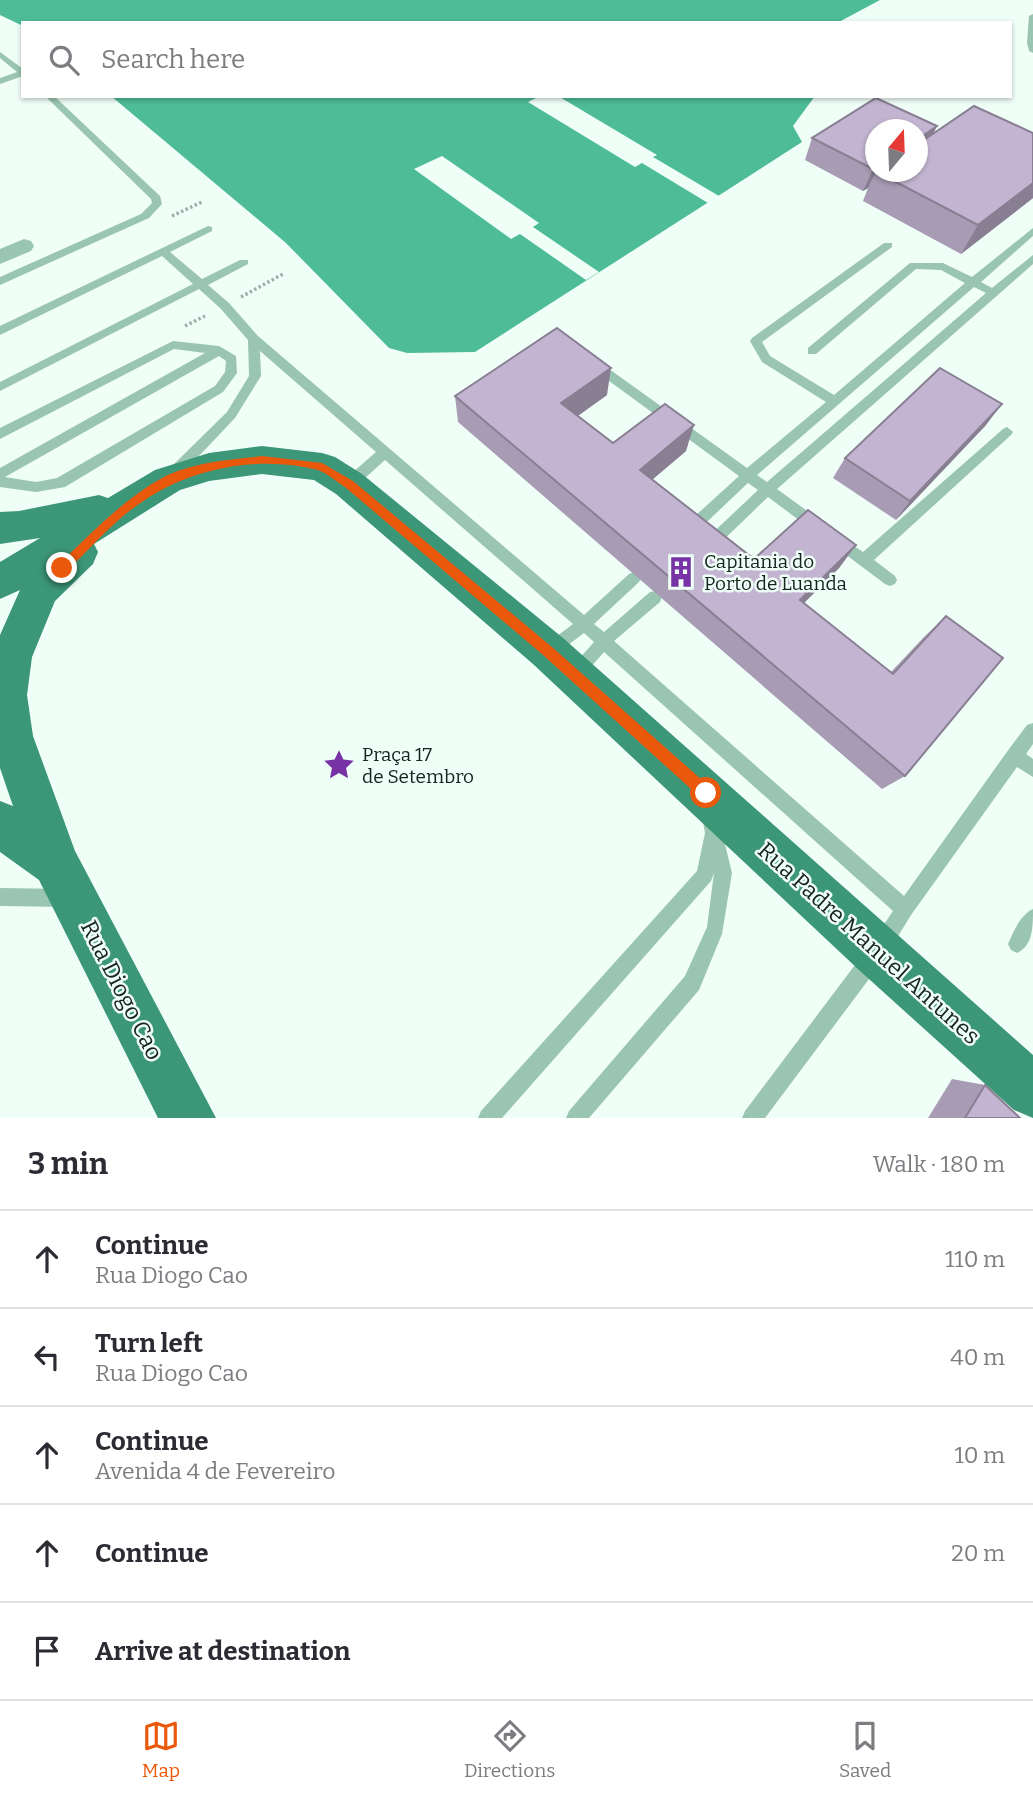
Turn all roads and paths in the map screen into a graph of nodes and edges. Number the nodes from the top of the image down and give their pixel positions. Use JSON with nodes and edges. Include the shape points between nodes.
{"nodes":[{"id":1,"x":1033,"y":16,"type":"edge"},
{"id":2,"x":1033,"y":51,"type":"edge"},
{"id":3,"x":0,"y":54,"type":"edge"},
{"id":4,"x":21,"y":72,"type":"edge"},
{"id":5,"x":21,"y":73,"type":"edge"},
{"id":6,"x":0,"y":81,"type":"edge"},
{"id":7,"x":51,"y":98,"type":"edge"},
{"id":8,"x":208,"y":229,"type":"dead end"},
{"id":9,"x":1033,"y":230,"type":"edge"},
{"id":10,"x":888,"y":245,"type":"dead end"},
{"id":11,"x":24,"y":246,"type":"dead end"},
{"id":12,"x":163,"y":251,"type":"junction"},
{"id":13,"x":0,"y":257,"type":"edge"},
{"id":14,"x":1033,"y":258,"type":"edge"},
{"id":15,"x":244,"y":262,"type":"dead end"},
{"id":16,"x":283,"y":274,"type":"dead end"},
{"id":17,"x":0,"y":281,"type":"edge"},
{"id":18,"x":974,"y":282,"type":"junction"},
{"id":19,"x":200,"y":284,"type":"junction"},
{"id":20,"x":994,"y":293,"type":"junction"},
{"id":21,"x":233,"y":301,"type":"dead end"},
{"id":22,"x":0,"y":331,"type":"edge"},
{"id":23,"x":254,"y":339,"type":"junction"},
{"id":24,"x":219,"y":350,"type":"junction"},
{"id":25,"x":813,"y":351,"type":"dead end"},
{"id":26,"x":582,"y":355,"type":"edge"},
{"id":27,"x":0,"y":387,"type":"edge"},
{"id":28,"x":834,"y":401,"type":"junction"},
{"id":29,"x":822,"y":412,"type":"junction"},
{"id":30,"x":842,"y":425,"type":"junction"},
{"id":31,"x":1007,"y":432,"type":"dead end"},
{"id":32,"x":0,"y":434,"type":"edge"},
{"id":33,"x":384,"y":453,"type":"junction"},
{"id":34,"x":0,"y":474,"type":"edge"},
{"id":35,"x":748,"y":475,"type":"junction"},
{"id":36,"x":0,"y":482,"type":"edge"},
{"id":37,"x":349,"y":484,"type":"junction"},
{"id":38,"x":768,"y":489,"type":"junction"},
{"id":39,"x":151,"y":490,"type":"junction"},
{"id":40,"x":0,"y":528,"type":"edge"},
{"id":41,"x":685,"y":534,"type":"edge"},
{"id":42,"x":705,"y":549,"type":"edge"},
{"id":43,"x":864,"y":560,"type":"junction"},
{"id":44,"x":634,"y":578,"type":"dead end"},
{"id":45,"x":890,"y":580,"type":"dead end"},
{"id":46,"x":0,"y":582,"type":"edge"},
{"id":47,"x":655,"y":597,"type":"dead end"},
{"id":48,"x":584,"y":624,"type":"junction"},
{"id":49,"x":603,"y":642,"type":"junction"},
{"id":50,"x":561,"y":664,"type":"junction"},
{"id":51,"x":1033,"y":731,"type":"edge"},
{"id":52,"x":1016,"y":755,"type":"junction"},
{"id":53,"x":0,"y":759,"type":"edge"},
{"id":54,"x":1033,"y":769,"type":"edge"},
{"id":55,"x":709,"y":812,"type":"junction"},
{"id":56,"x":0,"y":824,"type":"edge"},
{"id":57,"x":65,"y":881,"type":"junction"},
{"id":58,"x":0,"y":897,"type":"edge"},
{"id":59,"x":905,"y":909,"type":"junction"},
{"id":60,"x":1033,"y":918,"type":"edge"},
{"id":61,"x":1017,"y":944,"type":"dead end"},
{"id":62,"x":877,"y":953,"type":"junction"},
{"id":63,"x":1033,"y":1091,"type":"edge"},
{"id":64,"x":188,"y":1118,"type":"edge"},
{"id":65,"x":488,"y":1118,"type":"edge"},
{"id":66,"x":576,"y":1118,"type":"edge"},
{"id":67,"x":752,"y":1118,"type":"edge"}],
"edges":[{"from":1,"to":2,"type":"lane"},
{"from":3,"to":4,"type":"lane"},
{"from":5,"to":6,"type":"lane"},
{"from":7,"to":17,"type":"lane","via":[[156,198],[157,204],[145,216]]},
{"from":8,"to":12,"type":"lane"},
{"from":9,"to":18,"type":"lane"},
{"from":10,"to":28,"type":"lane","via":[[756,341],[765,359]]},
{"from":11,"to":13,"type":"street"},
{"from":12,"to":19,"type":"lane"},
{"from":12,"to":22,"type":"lane"},
{"from":14,"to":20,"type":"lane"},
{"from":15,"to":19,"type":"lane"},
{"from":16,"to":21,"type":"path"},
{"from":18,"to":20,"type":"lane"},
{"from":18,"to":25,"type":"lane","via":[[943,267],[914,265]]},
{"from":18,"to":28,"type":"lane"},
{"from":19,"to":23,"type":"lane"},
{"from":19,"to":27,"type":"lane"},
{"from":20,"to":30,"type":"lane"},
{"from":23,"to":33,"type":"lane"},
{"from":23,"to":39,"type":"lane","via":[[255,376],[232,415]]},
{"from":24,"to":32,"type":"lane","via":[[173,345]]},
{"from":24,"to":34,"type":"lane"},
{"from":24,"to":36,"type":"lane","via":[[232,359],[231,373],[219,388],[60,483],[36,487]]},
{"from":26,"to":35,"type":"lane"},
{"from":28,"to":29,"type":"lane"},
{"from":29,"to":30,"type":"lane"},
{"from":29,"to":35,"type":"lane"},
{"from":30,"to":38,"type":"lane"},
{"from":31,"to":43,"type":"lane"},
{"from":33,"to":37,"type":"lane"},
{"from":33,"to":48,"type":"lane"},
{"from":35,"to":38,"type":"lane"},
{"from":35,"to":41,"type":"lane"},
{"from":37,"to":39,"type":"main road","via":[[322,467],[262,460],[209,467]]},
{"from":37,"to":50,"type":"main road"},
{"from":38,"to":42,"type":"lane"},
{"from":38,"to":43,"type":"lane"},
{"from":39,"to":40,"type":"main road","via":[[69,518]]},
{"from":39,"to":46,"type":"main road"},
{"from":39,"to":57,"type":"main road","name":"Rua Diogo Cao","via":[[40,590],[11,657],[6,695],[11,736]]},
{"from":43,"to":45,"type":"lane"},
{"from":44,"to":48,"type":"lane"},
{"from":47,"to":49,"type":"lane"},
{"from":48,"to":49,"type":"lane"},
{"from":48,"to":50,"type":"lane"},
{"from":49,"to":50,"type":"lane"},
{"from":49,"to":59,"type":"lane"},
{"from":50,"to":55,"type":"main road"},
{"from":51,"to":52,"type":"lane"},
{"from":52,"to":54,"type":"lane"},
{"from":52,"to":59,"type":"lane"},
{"from":53,"to":57,"type":"street"},
{"from":55,"to":62,"type":"main road","name":"Rua Padre Manuel Antunes"},
{"from":55,"to":65,"type":"lane","via":[[705,875]]},
{"from":55,"to":66,"type":"lane","via":[[723,873],[716,928],[692,983]]},
{"from":56,"to":57,"type":"main road"},
{"from":57,"to":58,"type":"lane"},
{"from":57,"to":64,"type":"main road","name":"Rua Diogo Cao"},
{"from":59,"to":62,"type":"lane"},
{"from":60,"to":61,"type":"lane"},
{"from":62,"to":63,"type":"main road","name":"Rua Padre Manuel Antunes"},
{"from":62,"to":67,"type":"lane"}]}
